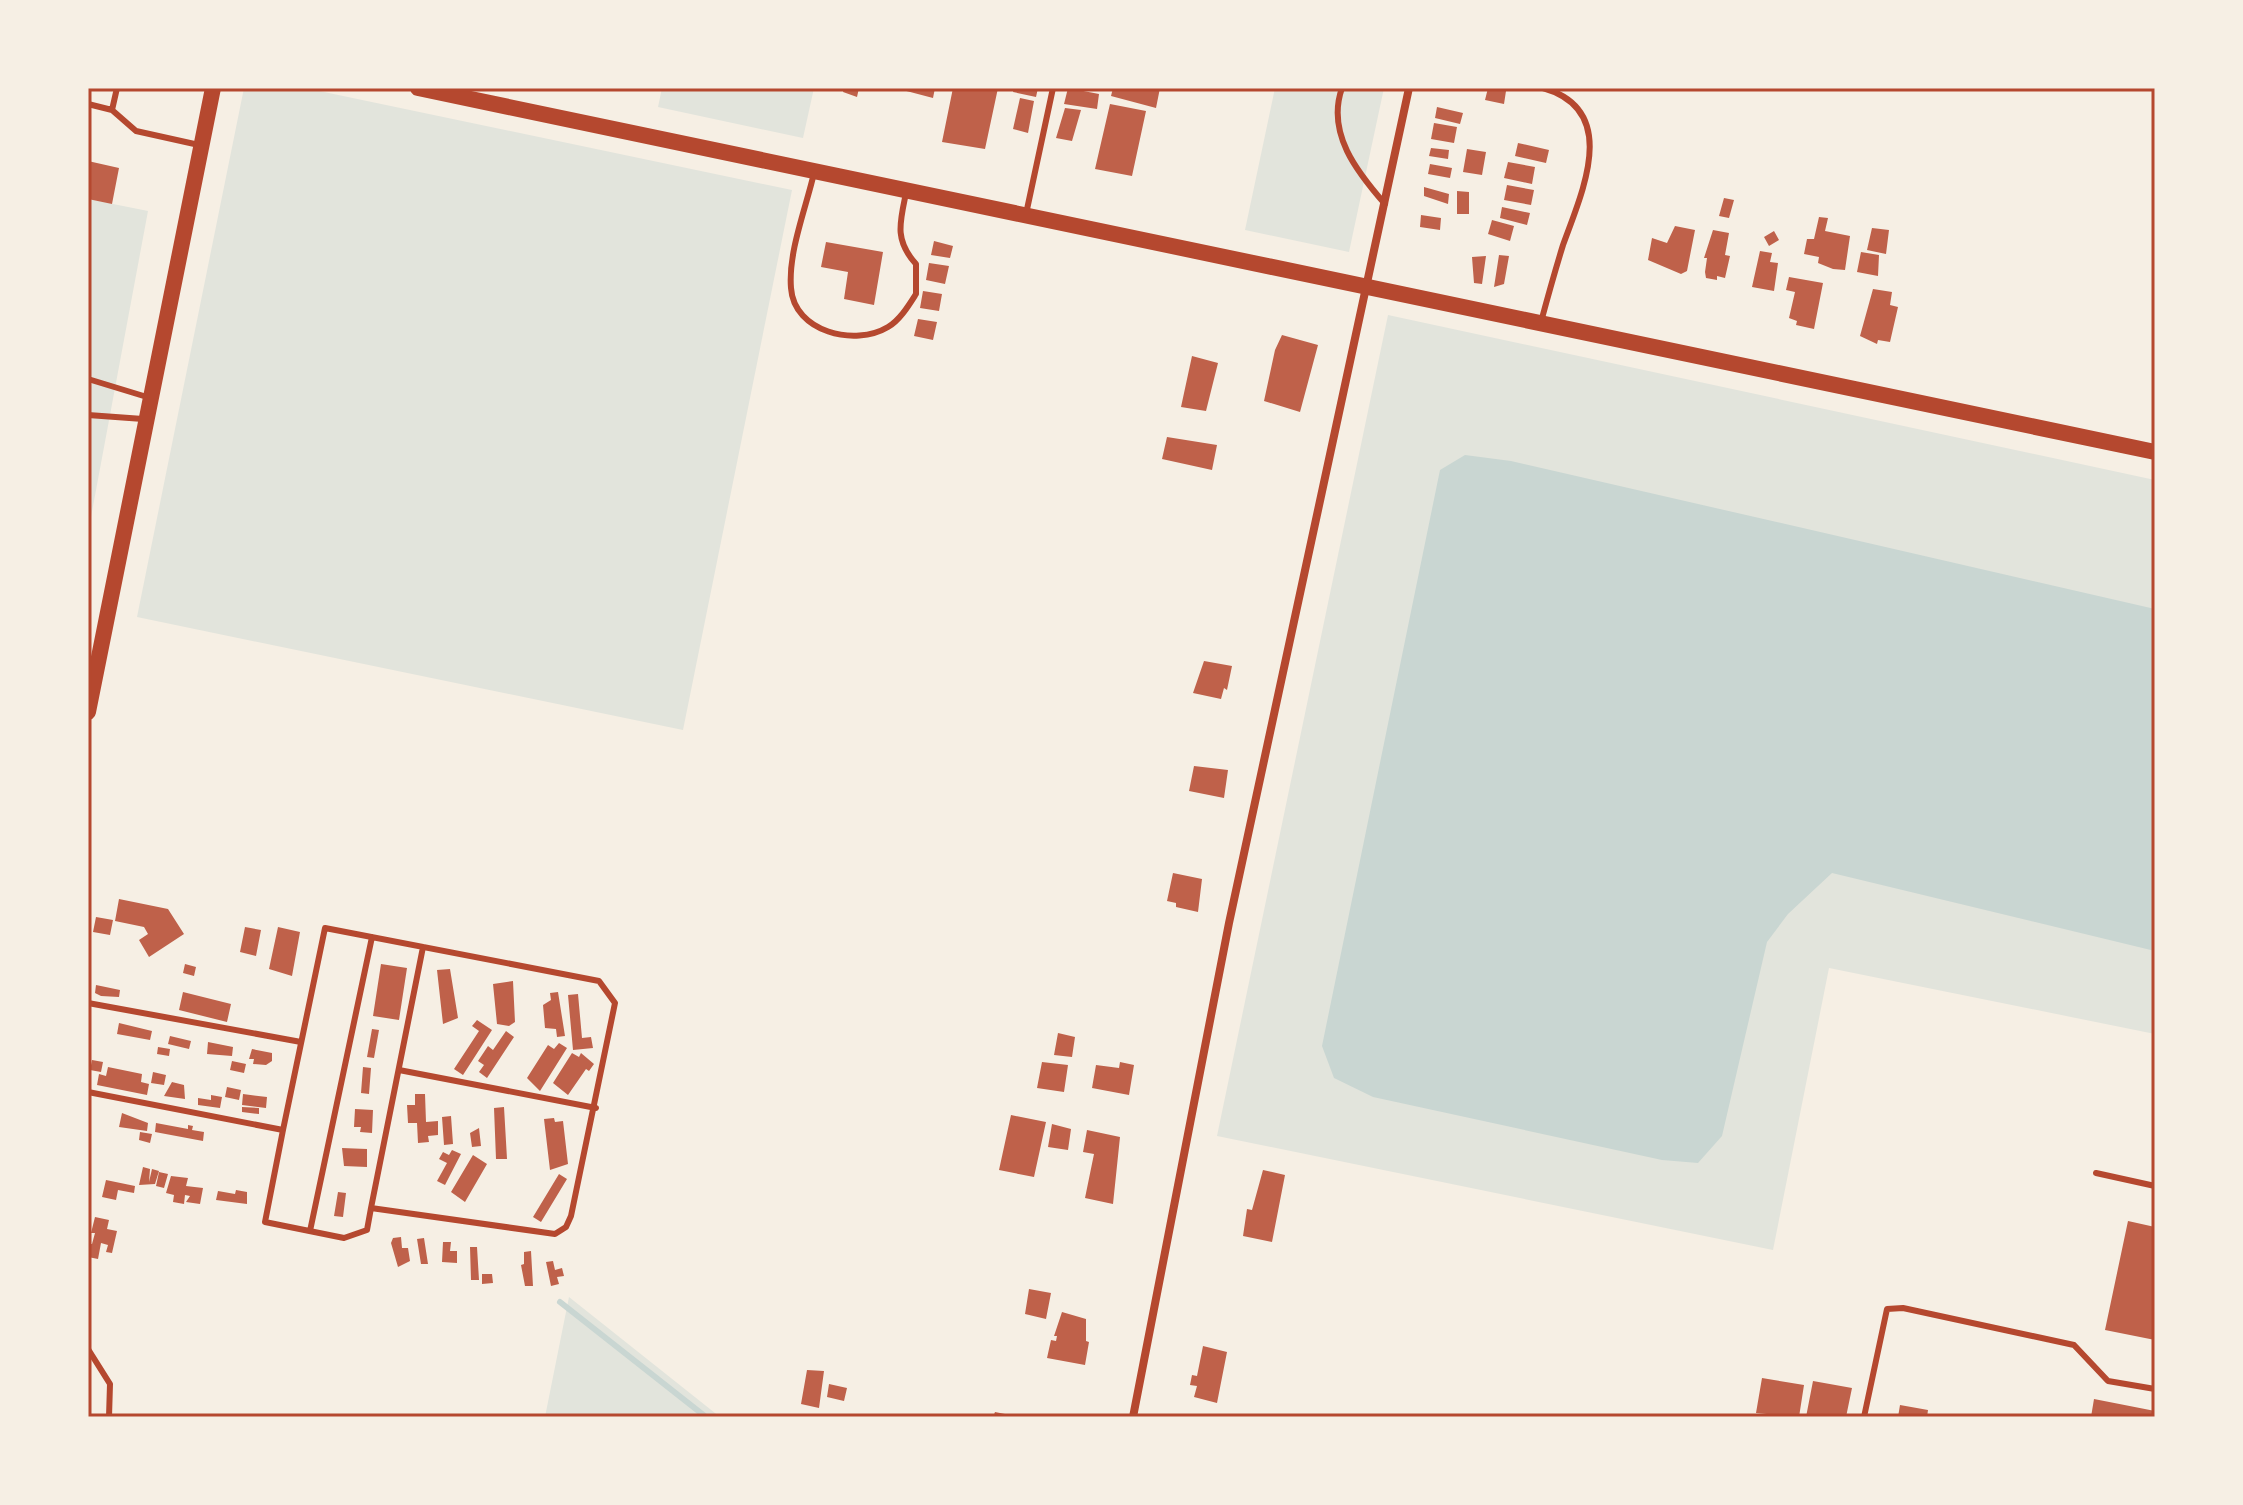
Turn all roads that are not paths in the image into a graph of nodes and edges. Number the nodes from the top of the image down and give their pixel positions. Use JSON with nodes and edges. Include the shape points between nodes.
{"nodes":[{"id":1,"x":117,"y":88,"type":"edge"},
{"id":2,"x":213,"y":88,"type":"edge"},
{"id":3,"x":418,"y":88,"type":"edge"},
{"id":4,"x":1053,"y":88,"type":"edge"},
{"id":5,"x":1342,"y":88,"type":"edge"},
{"id":6,"x":1409,"y":88,"type":"edge"},
{"id":7,"x":1543,"y":88,"type":"edge"},
{"id":8,"x":88,"y":104,"type":"edge"},
{"id":9,"x":112,"y":110,"type":"junction"},
{"id":10,"x":202,"y":145,"type":"junction"},
{"id":11,"x":815,"y":170,"type":"junction"},
{"id":12,"x":907,"y":189,"type":"junction"},
{"id":13,"x":1385,"y":204,"type":"junction"},
{"id":14,"x":1026,"y":214,"type":"junction"},
{"id":15,"x":1368,"y":286,"type":"junction"},
{"id":16,"x":1541,"y":322,"type":"junction"},
{"id":17,"x":88,"y":379,"type":"edge"},
{"id":18,"x":151,"y":398,"type":"junction"},
{"id":19,"x":88,"y":415,"type":"edge"},
{"id":20,"x":147,"y":420,"type":"junction"},
{"id":21,"x":2155,"y":452,"type":"edge"},
{"id":22,"x":88,"y":712,"type":"edge"},
{"id":23,"x":372,"y":937,"type":"junction"},
{"id":24,"x":423,"y":947,"type":"junction"},
{"id":25,"x":88,"y":1003,"type":"edge"},
{"id":26,"x":301,"y":1042,"type":"junction"},
{"id":27,"x":399,"y":1070,"type":"junction"},
{"id":28,"x":88,"y":1092,"type":"edge"},
{"id":29,"x":596,"y":1108,"type":"junction"},
{"id":30,"x":283,"y":1130,"type":"junction"},
{"id":31,"x":2096,"y":1173,"type":"dead end"},
{"id":32,"x":2155,"y":1186,"type":"edge"},
{"id":33,"x":371,"y":1208,"type":"junction"},
{"id":34,"x":310,"y":1231,"type":"junction"},
{"id":35,"x":88,"y":1349,"type":"edge"},
{"id":36,"x":2155,"y":1389,"type":"edge"},
{"id":37,"x":109,"y":1417,"type":"edge"},
{"id":38,"x":1133,"y":1417,"type":"edge"},
{"id":39,"x":1864,"y":1417,"type":"edge"}],
"edges":[{"from":1,"to":9,"type":"lane"},
{"from":2,"to":10,"type":"main road"},
{"from":3,"to":11,"type":"main road"},
{"from":4,"to":14,"type":"lane"},
{"from":5,"to":13,"type":"lane","via":[[1337,111],[1344,150]]},
{"from":6,"to":13,"type":"street"},
{"from":7,"to":16,"type":"lane","via":[[1573,100],[1591,151]]},
{"from":8,"to":9,"type":"lane"},
{"from":9,"to":10,"type":"lane","via":[[136,131]]},
{"from":10,"to":18,"type":"main road"},
{"from":11,"to":12,"type":"main road"},
{"from":11,"to":12,"type":"lane","via":[[790,286],[800,315],[828,332],[875,333],[891,326],[916,294],[916,264],[904,252],[898,234]]},
{"from":12,"to":14,"type":"main road"},
{"from":13,"to":15,"type":"street"},
{"from":14,"to":15,"type":"main road"},
{"from":15,"to":16,"type":"main road"},
{"from":15,"to":38,"type":"street","via":[[1232,908]]},
{"from":16,"to":21,"type":"main road"},
{"from":17,"to":18,"type":"lane"},
{"from":18,"to":20,"type":"main road"},
{"from":19,"to":20,"type":"lane"},
{"from":20,"to":22,"type":"main road"},
{"from":23,"to":24,"type":"lane"},
{"from":23,"to":26,"type":"lane","via":[[325,928]]},
{"from":23,"to":34,"type":"lane"},
{"from":24,"to":27,"type":"lane"},
{"from":24,"to":29,"type":"lane","via":[[599,981],[615,1003]]},
{"from":25,"to":26,"type":"lane"},
{"from":26,"to":30,"type":"lane"},
{"from":27,"to":29,"type":"lane"},
{"from":27,"to":33,"type":"lane"},
{"from":28,"to":30,"type":"lane"},
{"from":29,"to":33,"type":"lane","via":[[571,1216],[555,1234]]},
{"from":30,"to":34,"type":"lane","via":[[265,1222]]},
{"from":31,"to":32,"type":"lane"},
{"from":33,"to":34,"type":"lane","via":[[367,1230],[357,1236]]},
{"from":35,"to":37,"type":"lane","via":[[110,1384]]},
{"from":36,"to":39,"type":"lane","via":[[2108,1381],[2074,1345],[1903,1308],[1887,1309]]}]}
